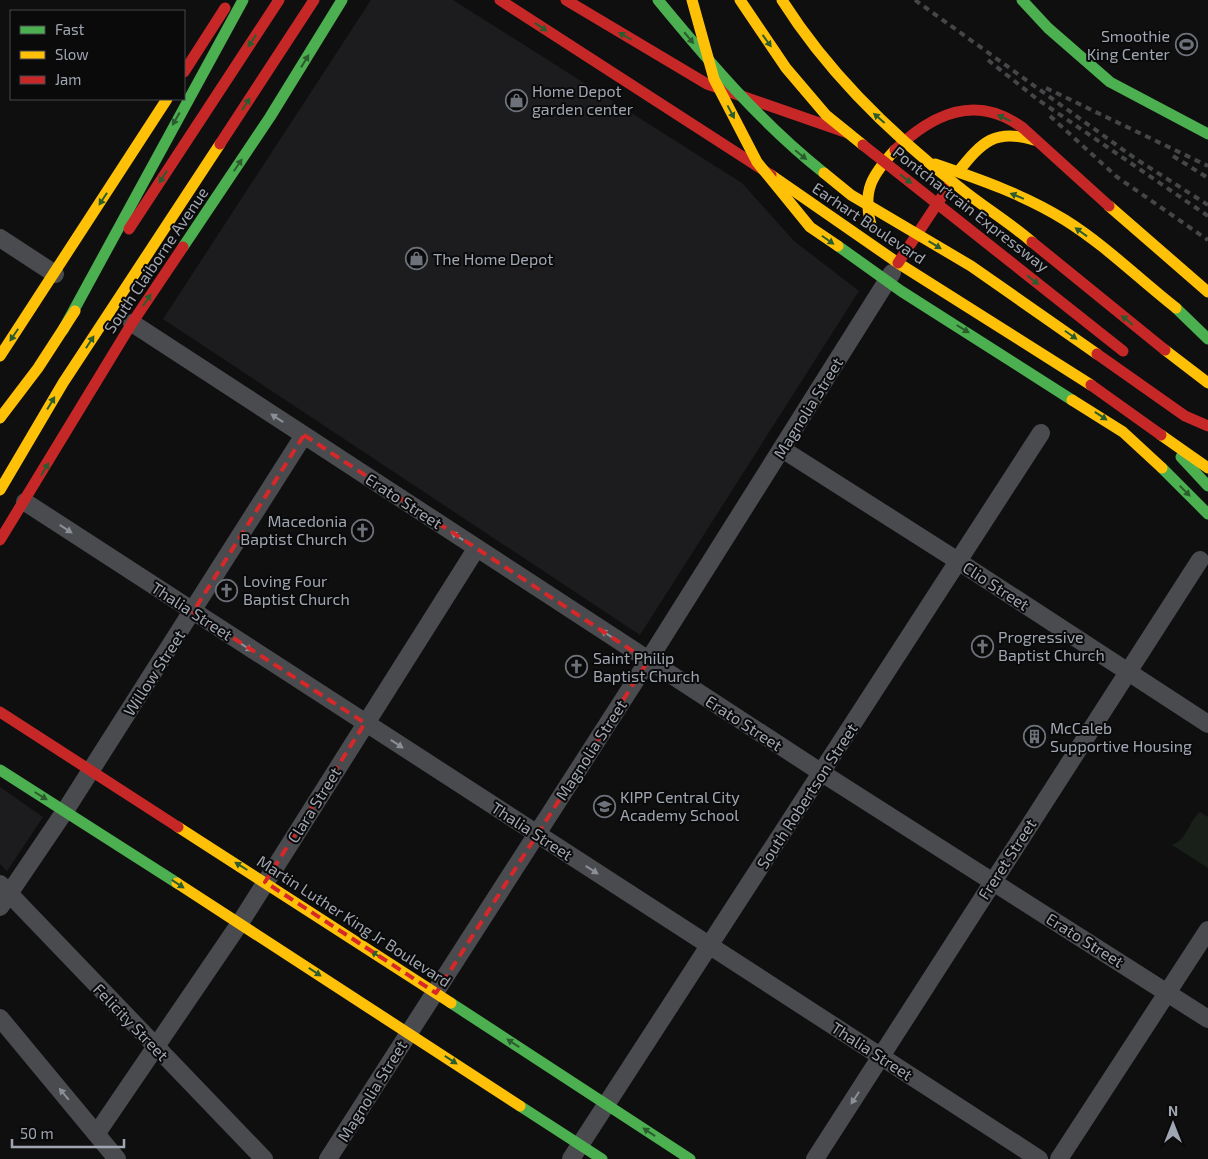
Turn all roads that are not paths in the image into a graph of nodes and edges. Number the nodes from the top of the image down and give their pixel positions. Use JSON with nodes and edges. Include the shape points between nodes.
{"nodes":[{"id":1,"x":230,"y":0,"type":"edge"},
{"id":2,"x":243,"y":0,"type":"edge"},
{"id":3,"x":279,"y":0,"type":"edge"},
{"id":4,"x":314,"y":0,"type":"edge"},
{"id":5,"x":342,"y":0,"type":"edge"},
{"id":6,"x":500,"y":0,"type":"edge"},
{"id":7,"x":566,"y":0,"type":"edge"},
{"id":8,"x":658,"y":0,"type":"edge"},
{"id":9,"x":692,"y":0,"type":"edge"},
{"id":10,"x":740,"y":0,"type":"edge"},
{"id":11,"x":782,"y":0,"type":"edge"},
{"id":12,"x":1022,"y":0,"type":"edge"},
{"id":13,"x":185,"y":70,"type":"edge"},
{"id":14,"x":165,"y":100,"type":"edge"},
{"id":15,"x":1208,"y":134,"type":"edge"},
{"id":16,"x":1044,"y":146,"type":"junction"},
{"id":17,"x":895,"y":150,"type":"junction"},
{"id":18,"x":958,"y":172,"type":"junction"},
{"id":19,"x":1038,"y":216,"type":"dead end"},
{"id":20,"x":1060,"y":218,"type":"junction"},
{"id":21,"x":1024,"y":220,"type":"dead end"},
{"id":22,"x":0,"y":238,"type":"edge"},
{"id":23,"x":880,"y":251,"type":"junction"},
{"id":24,"x":898,"y":263,"type":"junction"},
{"id":25,"x":55,"y":274,"type":"junction"},
{"id":26,"x":986,"y":291,"type":"dead end"},
{"id":27,"x":1208,"y":292,"type":"edge"},
{"id":28,"x":986,"y":306,"type":"dead end"},
{"id":29,"x":1176,"y":308,"type":"junction"},
{"id":30,"x":988,"y":320,"type":"junction"},
{"id":31,"x":132,"y":323,"type":"junction"},
{"id":32,"x":63,"y":330,"type":"junction"},
{"id":33,"x":1208,"y":330,"type":"edge"},
{"id":34,"x":1208,"y":339,"type":"edge"},
{"id":35,"x":1165,"y":350,"type":"junction"},
{"id":36,"x":0,"y":356,"type":"edge"},
{"id":37,"x":1130,"y":356,"type":"dead end"},
{"id":38,"x":1208,"y":379,"type":"edge"},
{"id":39,"x":1208,"y":383,"type":"edge"},
{"id":40,"x":1192,"y":406,"type":"dead end"},
{"id":41,"x":0,"y":418,"type":"edge"},
{"id":42,"x":1208,"y":418,"type":"edge"},
{"id":43,"x":1208,"y":426,"type":"edge"},
{"id":44,"x":1041,"y":433,"type":"dead end"},
{"id":45,"x":304,"y":435,"type":"junction"},
{"id":46,"x":1162,"y":435,"type":"junction"},
{"id":47,"x":782,"y":449,"type":"junction"},
{"id":48,"x":1208,"y":468,"type":"edge"},
{"id":49,"x":1208,"y":486,"type":"edge"},
{"id":50,"x":0,"y":490,"type":"edge"},
{"id":51,"x":25,"y":502,"type":"junction"},
{"id":52,"x":1208,"y":514,"type":"edge"},
{"id":53,"x":0,"y":540,"type":"edge"},
{"id":54,"x":476,"y":549,"type":"junction"},
{"id":55,"x":1200,"y":560,"type":"dead end"},
{"id":56,"x":958,"y":561,"type":"junction"},
{"id":57,"x":193,"y":612,"type":"junction"},
{"id":58,"x":648,"y":661,"type":"junction"},
{"id":59,"x":1128,"y":672,"type":"junction"},
{"id":60,"x":0,"y":712,"type":"edge"},
{"id":61,"x":365,"y":723,"type":"junction"},
{"id":62,"x":1208,"y":724,"type":"edge"},
{"id":63,"x":0,"y":770,"type":"edge"},
{"id":64,"x":90,"y":772,"type":"junction"},
{"id":65,"x":822,"y":773,"type":"junction"},
{"id":66,"x":65,"y":811,"type":"junction"},
{"id":67,"x":537,"y":835,"type":"junction"},
{"id":68,"x":265,"y":882,"type":"junction"},
{"id":69,"x":992,"y":882,"type":"junction"},
{"id":70,"x":3,"y":895,"type":"edge"},
{"id":71,"x":240,"y":923,"type":"junction"},
{"id":72,"x":1208,"y":930,"type":"edge"},
{"id":73,"x":710,"y":946,"type":"junction"},
{"id":74,"x":1168,"y":992,"type":"junction"},
{"id":75,"x":436,"y":993,"type":"junction"},
{"id":76,"x":0,"y":1018,"type":"edge"},
{"id":77,"x":1208,"y":1019,"type":"edge"},
{"id":78,"x":408,"y":1032,"type":"junction"},
{"id":79,"x":156,"y":1049,"type":"junction"},
{"id":80,"x":881,"y":1057,"type":"junction"},
{"id":81,"x":607,"y":1104,"type":"junction"},
{"id":82,"x":97,"y":1133,"type":"junction"},
{"id":83,"x":575,"y":1152,"type":"edge"},
{"id":84,"x":117,"y":1159,"type":"edge"},
{"id":85,"x":264,"y":1159,"type":"edge"},
{"id":86,"x":328,"y":1159,"type":"edge"},
{"id":87,"x":602,"y":1159,"type":"edge"},
{"id":88,"x":690,"y":1159,"type":"edge"},
{"id":89,"x":815,"y":1159,"type":"edge"},
{"id":90,"x":1039,"y":1159,"type":"edge"},
{"id":91,"x":1059,"y":1159,"type":"edge"}],
"edges":[{"from":1,"to":13,"type":"main road"},
{"from":2,"to":32,"type":"main road","one_way":true},
{"from":3,"to":32,"type":"main road","one_way":true},
{"from":50,"to":4,"type":"main road","name":"South Claiborne Avenue","one_way":true,"via":[[63,383]]},
{"from":31,"to":5,"type":"main road","name":"South Claiborne Avenue","one_way":true,"via":[[270,117]]},
{"from":6,"to":23,"type":"main road","name":"Earhart Boulevard","one_way":true,"via":[[730,147]]},
{"from":17,"to":7,"type":"main road","one_way":true,"via":[[707,84]]},
{"from":8,"to":43,"type":"main road","one_way":true,"bridge":true,"via":[[714,68],[785,142],[850,195],[971,266],[1185,416]]},
{"from":9,"to":52,"type":"main road","one_way":true,"bridge":true,"via":[[714,79],[757,162],[810,227],[902,291],[1123,432]]},
{"from":10,"to":37,"type":"main road","name":"Pontchartrain Expressway","one_way":true,"bridge":true,"via":[[786,68],[826,115]]},
{"from":35,"to":11,"type":"main road","name":"Pontchartrain Expressway","one_way":true,"bridge":true,"via":[[1029,239],[958,187],[862,103],[806,38]]},
{"from":12,"to":15,"type":"main road","via":[[1048,28],[1110,82]]},
{"from":14,"to":25,"type":"main road","one_way":true},
{"from":16,"to":17,"type":"main road","one_way":true,"via":[[1016,124],[998,115],[960,111],[941,114],[921,125]]},
{"from":16,"to":18,"type":"main road","via":[[1022,136],[1000,136],[982,143]]},
{"from":16,"to":27,"type":"main road"},
{"from":17,"to":18,"type":"main road"},
{"from":17,"to":23,"type":"main road","via":[[868,184],[869,217]]},
{"from":20,"to":18,"type":"main road","one_way":true,"via":[[1032,202]]},
{"from":18,"to":24,"type":"main road"},
{"from":19,"to":20,"type":"main road"},
{"from":29,"to":20,"type":"main road","one_way":true},
{"from":21,"to":26,"type":"main road","via":[[1004,236],[989,264]]},
{"from":22,"to":25,"type":"street"},
{"from":23,"to":24,"type":"main road","name":"Earhart Boulevard"},
{"from":24,"to":30,"type":"main road","name":"Earhart Boulevard"},
{"from":24,"to":47,"type":"street","name":"Magnolia Street"},
{"from":25,"to":36,"type":"main road","one_way":true},
{"from":28,"to":30,"type":"main road"},
{"from":29,"to":33,"type":"main road"},
{"from":29,"to":34,"type":"main road"},
{"from":30,"to":46,"type":"main road","name":"Earhart Boulevard","via":[[1069,370]]},
{"from":45,"to":31,"type":"street","name":"Erato Street","one_way":true},
{"from":51,"to":31,"type":"main road","name":"South Claiborne Avenue","one_way":true},
{"from":32,"to":41,"type":"main road"},
{"from":35,"to":38,"type":"main road"},
{"from":35,"to":39,"type":"main road","name":"Pontchartrain Expressway"},
{"from":40,"to":42,"type":"main road"},
{"from":44,"to":56,"type":"street","name":"South Robertson Street"},
{"from":54,"to":45,"type":"street","name":"Erato Street","one_way":true},
{"from":45,"to":57,"type":"street","name":"Willow Street"},
{"from":46,"to":48,"type":"main road"},
{"from":46,"to":49,"type":"main road","name":"Earhart Boulevard"},
{"from":47,"to":56,"type":"street","name":"Clio Street"},
{"from":47,"to":58,"type":"street","name":"Magnolia Street"},
{"from":51,"to":53,"type":"main road","name":"South Claiborne Avenue"},
{"from":51,"to":57,"type":"street","name":"Thalia Street","one_way":true},
{"from":58,"to":54,"type":"street","name":"Erato Street","one_way":true},
{"from":54,"to":61,"type":"street","name":"Clara Street"},
{"from":55,"to":59,"type":"street","name":"Freret Street"},
{"from":56,"to":59,"type":"street","name":"Clio Street"},
{"from":56,"to":65,"type":"street","name":"South Robertson Street"},
{"from":57,"to":61,"type":"street","name":"Thalia Street","one_way":true},
{"from":57,"to":64,"type":"street","name":"Willow Street"},
{"from":58,"to":65,"type":"street","name":"Erato Street"},
{"from":58,"to":67,"type":"street","name":"Magnolia Street"},
{"from":59,"to":62,"type":"street","name":"Clio Street"},
{"from":59,"to":69,"type":"street","name":"Freret Street"},
{"from":60,"to":64,"type":"main road","name":"Martin Luther King Jr Boulevard"},
{"from":61,"to":67,"type":"street","name":"Thalia Street","one_way":true},
{"from":61,"to":68,"type":"street","name":"Clara Street"},
{"from":63,"to":66,"type":"main road","one_way":true},
{"from":64,"to":66,"type":"street","name":"Willow Street"},
{"from":68,"to":64,"type":"main road","name":"Martin Luther King Jr Boulevard","one_way":true},
{"from":65,"to":69,"type":"street","name":"Erato Street"},
{"from":65,"to":73,"type":"street","name":"South Robertson Street"},
{"from":66,"to":70,"type":"street","name":"Willow Street"},
{"from":66,"to":71,"type":"main road","one_way":true},
{"from":67,"to":73,"type":"street","name":"Thalia Street","one_way":true},
{"from":67,"to":75,"type":"street","name":"Magnolia Street"},
{"from":68,"to":71,"type":"street","name":"Clara Street"},
{"from":75,"to":68,"type":"main road","name":"Martin Luther King Jr Boulevard","one_way":true},
{"from":69,"to":74,"type":"street","name":"Erato Street"},
{"from":69,"to":80,"type":"street","name":"Freret Street"},
{"from":70,"to":79,"type":"street","name":"Felicity Street"},
{"from":71,"to":78,"type":"main road","one_way":true},
{"from":71,"to":79,"type":"street","name":"Clara Street"},
{"from":72,"to":74,"type":"street"},
{"from":73,"to":80,"type":"street","name":"Thalia Street"},
{"from":73,"to":81,"type":"street","name":"South Robertson Street"},
{"from":74,"to":77,"type":"street","name":"Erato Street"},
{"from":74,"to":91,"type":"street"},
{"from":75,"to":78,"type":"street","name":"Magnolia Street"},
{"from":81,"to":75,"type":"main road","name":"Martin Luther King Jr Boulevard","one_way":true},
{"from":82,"to":76,"type":"street","one_way":true},
{"from":78,"to":83,"type":"main road","one_way":true},
{"from":78,"to":86,"type":"street","name":"Magnolia Street"},
{"from":79,"to":82,"type":"street","name":"Clara Street"},
{"from":79,"to":85,"type":"street","name":"Felicity Street"},
{"from":80,"to":89,"type":"street","name":"Freret Street","one_way":true},
{"from":80,"to":90,"type":"street","name":"Thalia Street"},
{"from":81,"to":83,"type":"street","name":"South Robertson Street"},
{"from":88,"to":81,"type":"main road","name":"Martin Luther King Jr Boulevard","one_way":true},
{"from":82,"to":84,"type":"street"},
{"from":83,"to":87,"type":"main road"}]}
